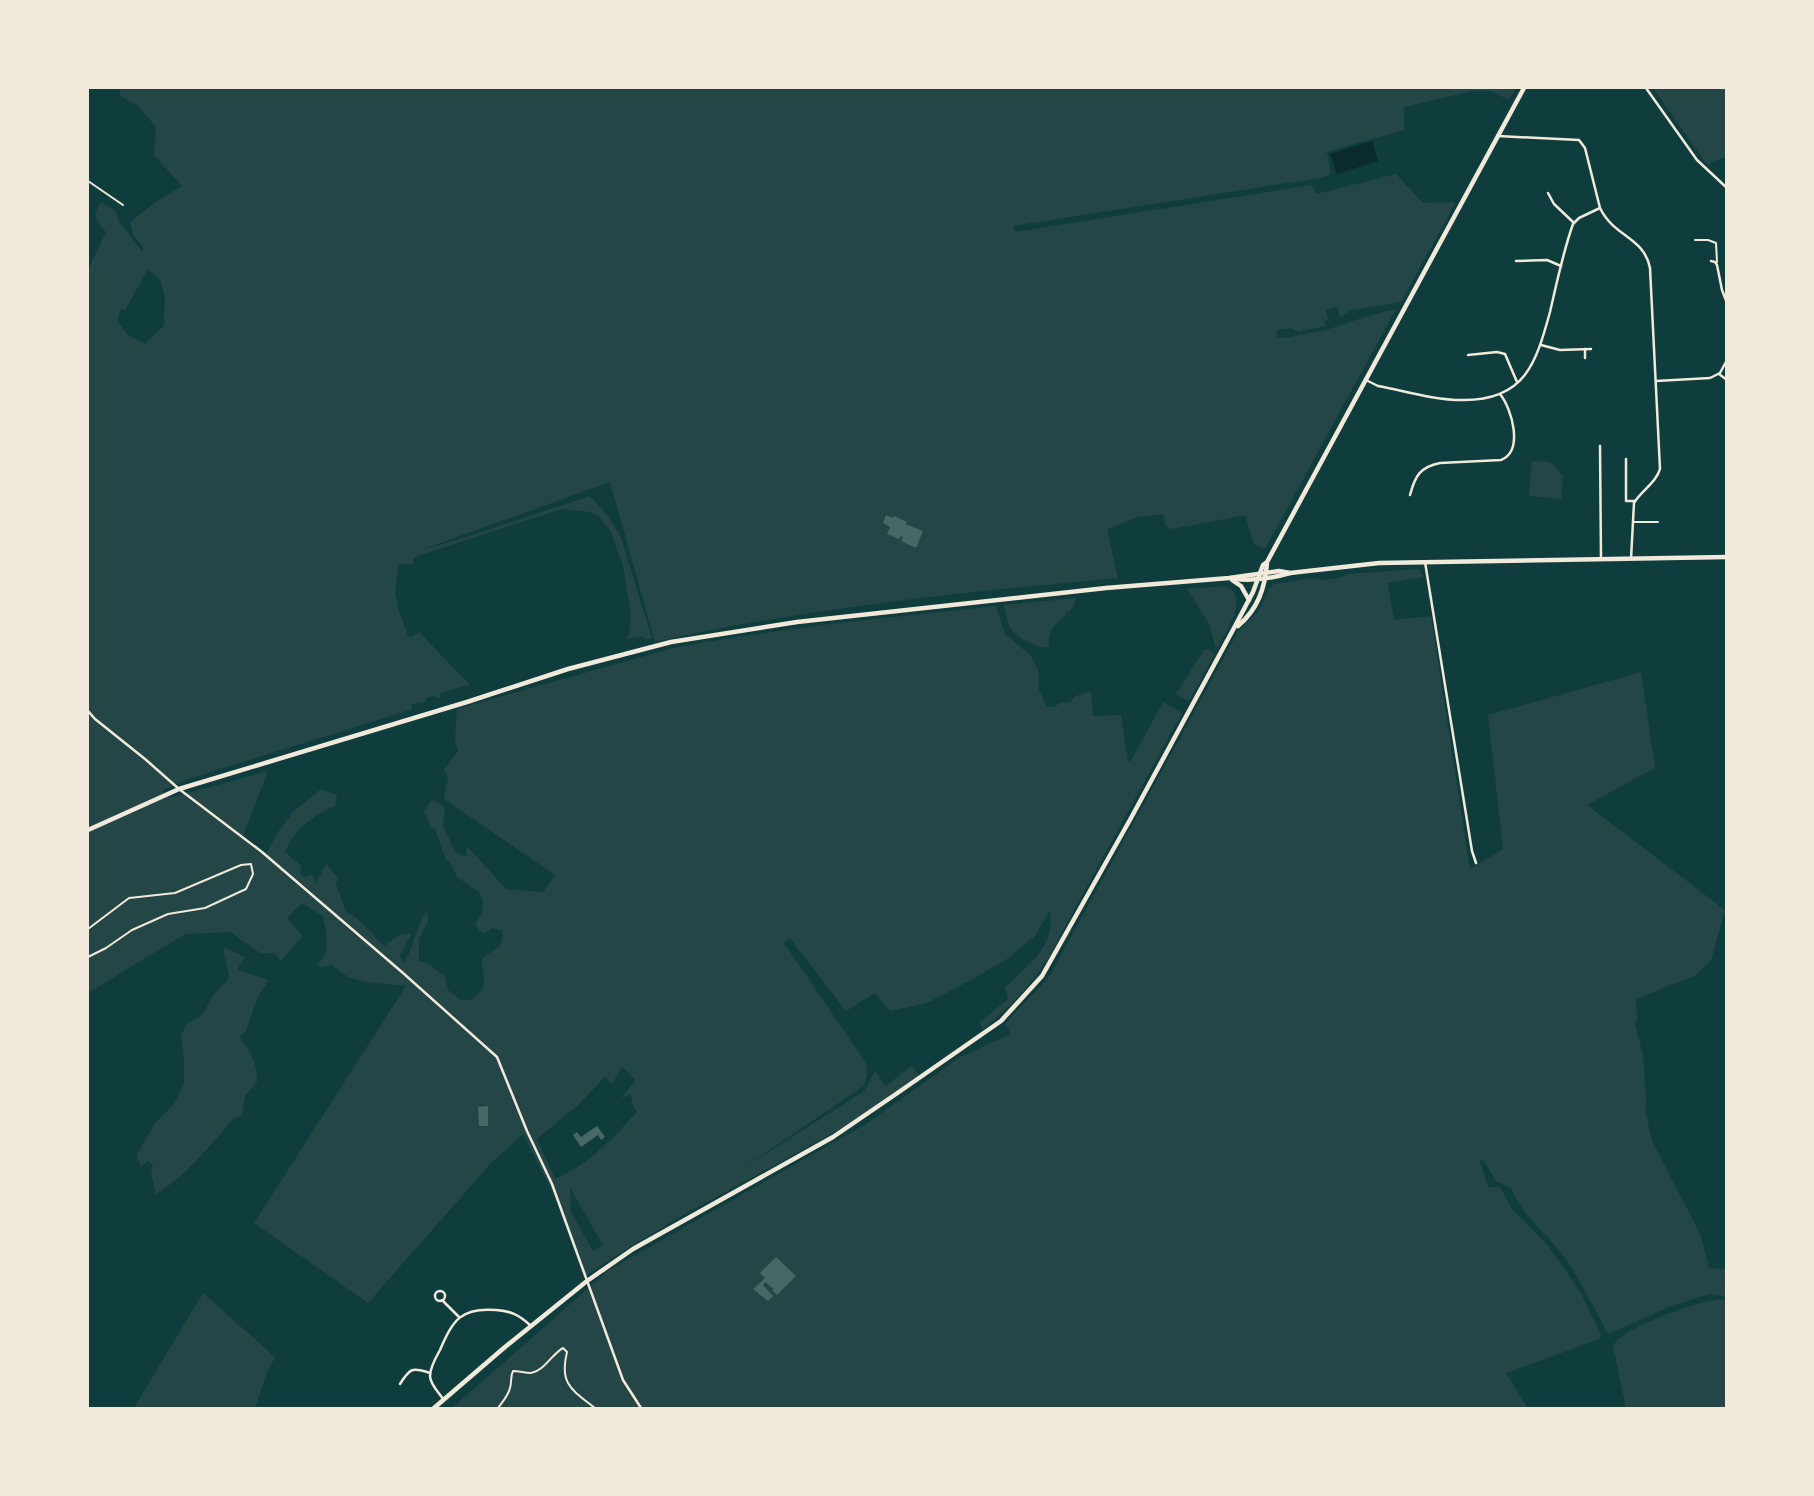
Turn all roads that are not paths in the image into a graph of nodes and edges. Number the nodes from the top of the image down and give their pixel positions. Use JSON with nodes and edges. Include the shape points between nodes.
{"nodes":[{"id":1,"x":1524,"y":88,"type":"edge"},
{"id":2,"x":1646,"y":88,"type":"edge"},
{"id":3,"x":1498,"y":136,"type":"junction"},
{"id":4,"x":1727,"y":188,"type":"edge"},
{"id":5,"x":1548,"y":193,"type":"dead end"},
{"id":6,"x":1600,"y":208,"type":"junction"},
{"id":7,"x":1574,"y":222,"type":"junction"},
{"id":8,"x":1695,"y":240,"type":"dead end"},
{"id":9,"x":1516,"y":261,"type":"dead end"},
{"id":10,"x":1522,"y":261,"type":"junction"},
{"id":11,"x":1710,"y":261,"type":"dead end"},
{"id":12,"x":1717,"y":263,"type":"junction"},
{"id":13,"x":1562,"y":266,"type":"junction"},
{"id":14,"x":1522,"y":267,"type":"dead end"},
{"id":15,"x":1727,"y":303,"type":"edge"},
{"id":16,"x":1541,"y":345,"type":"junction"},
{"id":17,"x":1482,"y":347,"type":"dead end"},
{"id":18,"x":1585,"y":349,"type":"junction"},
{"id":19,"x":1591,"y":349,"type":"dead end"},
{"id":20,"x":1483,"y":354,"type":"junction"},
{"id":21,"x":1468,"y":355,"type":"dead end"},
{"id":22,"x":1586,"y":358,"type":"dead end"},
{"id":23,"x":1727,"y":360,"type":"edge"},
{"id":24,"x":1719,"y":374,"type":"junction"},
{"id":25,"x":1365,"y":380,"type":"junction"},
{"id":26,"x":1727,"y":380,"type":"edge"},
{"id":27,"x":1656,"y":381,"type":"junction"},
{"id":28,"x":1517,"y":383,"type":"junction"},
{"id":29,"x":1500,"y":394,"type":"junction"},
{"id":30,"x":1600,"y":446,"type":"dead end"},
{"id":31,"x":1626,"y":459,"type":"dead end"},
{"id":32,"x":1410,"y":495,"type":"dead end"},
{"id":33,"x":1635,"y":501,"type":"junction"},
{"id":34,"x":1633,"y":522,"type":"junction"},
{"id":35,"x":1658,"y":522,"type":"dead end"},
{"id":36,"x":1727,"y":556,"type":"edge"},
{"id":37,"x":1631,"y":559,"type":"junction"},
{"id":38,"x":1601,"y":560,"type":"junction"},
{"id":39,"x":1425,"y":562,"type":"junction"},
{"id":40,"x":1263,"y":576,"type":"junction"},
{"id":41,"x":1229,"y":578,"type":"junction"},
{"id":42,"x":1249,"y":601,"type":"junction"},
{"id":43,"x":1234,"y":628,"type":"junction"},
{"id":44,"x":88,"y":711,"type":"edge"},
{"id":45,"x":179,"y":789,"type":"junction"},
{"id":46,"x":88,"y":830,"type":"edge"},
{"id":47,"x":1476,"y":863,"type":"dead end"},
{"id":48,"x":587,"y":1281,"type":"junction"},
{"id":49,"x":442,"y":1300,"type":"dead end"},
{"id":50,"x":459,"y":1317,"type":"junction"},
{"id":51,"x":532,"y":1327,"type":"junction"},
{"id":52,"x":429,"y":1373,"type":"junction"},
{"id":53,"x":400,"y":1384,"type":"dead end"},
{"id":54,"x":443,"y":1399,"type":"junction"},
{"id":55,"x":434,"y":1409,"type":"edge"},
{"id":56,"x":641,"y":1409,"type":"edge"}],
"edges":[{"from":1,"to":3,"type":"main road"},
{"from":2,"to":4,"type":"street","via":[[1697,160]]},
{"from":3,"to":6,"type":"street","via":[[1579,139]]},
{"from":3,"to":25,"type":"main road"},
{"from":5,"to":7,"type":"street"},
{"from":6,"to":7,"type":"street"},
{"from":6,"to":27,"type":"street","via":[[1615,229],[1641,247],[1650,265]]},
{"from":7,"to":13,"type":"street"},
{"from":8,"to":12,"type":"lane","via":[[1716,243]]},
{"from":9,"to":10,"type":"street"},
{"from":10,"to":13,"type":"street","via":[[1547,260]]},
{"from":10,"to":14,"type":"street"},
{"from":11,"to":12,"type":"street"},
{"from":12,"to":15,"type":"street"},
{"from":13,"to":16,"type":"street"},
{"from":16,"to":18,"type":"street"},
{"from":16,"to":28,"type":"street"},
{"from":17,"to":20,"type":"street"},
{"from":18,"to":19,"type":"street"},
{"from":18,"to":22,"type":"street"},
{"from":20,"to":21,"type":"street"},
{"from":20,"to":28,"type":"street","via":[[1505,354]]},
{"from":23,"to":24,"type":"street"},
{"from":24,"to":26,"type":"street"},
{"from":24,"to":27,"type":"street"},
{"from":25,"to":29,"type":"street","via":[[1448,399]]},
{"from":25,"to":40,"type":"main road"},
{"from":27,"to":33,"type":"street","via":[[1660,469]]},
{"from":28,"to":29,"type":"street"},
{"from":29,"to":32,"type":"street","via":[[1514,434],[1510,455],[1501,460],[1430,465],[1420,472]]},
{"from":30,"to":38,"type":"street"},
{"from":31,"to":33,"type":"street","via":[[1626,501]]},
{"from":33,"to":34,"type":"street"},
{"from":34,"to":35,"type":"lane"},
{"from":34,"to":37,"type":"street"},
{"from":36,"to":37,"type":"main road"},
{"from":37,"to":38,"type":"main road"},
{"from":38,"to":39,"type":"main road"},
{"from":39,"to":40,"type":"main road","via":[[1279,571]]},
{"from":39,"to":47,"type":"street"},
{"from":40,"to":41,"type":"main road"},
{"from":40,"to":42,"type":"main road"},
{"from":40,"to":43,"type":"main road","via":[[1256,607]]},
{"from":41,"to":42,"type":"main road","via":[[1241,586]]},
{"from":41,"to":45,"type":"main road","via":[[797,622],[671,642],[568,669]]},
{"from":42,"to":43,"type":"main road"},
{"from":43,"to":48,"type":"main road","via":[[1042,976],[1001,1021],[833,1137],[633,1249]]},
{"from":44,"to":45,"type":"street"},
{"from":45,"to":46,"type":"main road"},
{"from":45,"to":48,"type":"street","via":[[258,848],[497,1057],[552,1184]]},
{"from":48,"to":51,"type":"main road"},
{"from":48,"to":56,"type":"street","via":[[623,1380]]},
{"from":49,"to":50,"type":"street"},
{"from":50,"to":51,"type":"street","via":[[476,1309],[501,1310],[518,1315]]},
{"from":50,"to":52,"type":"street"},
{"from":51,"to":54,"type":"main road"},
{"from":52,"to":53,"type":"street","via":[[411,1370]]},
{"from":52,"to":54,"type":"street"},
{"from":54,"to":55,"type":"main road"}]}
